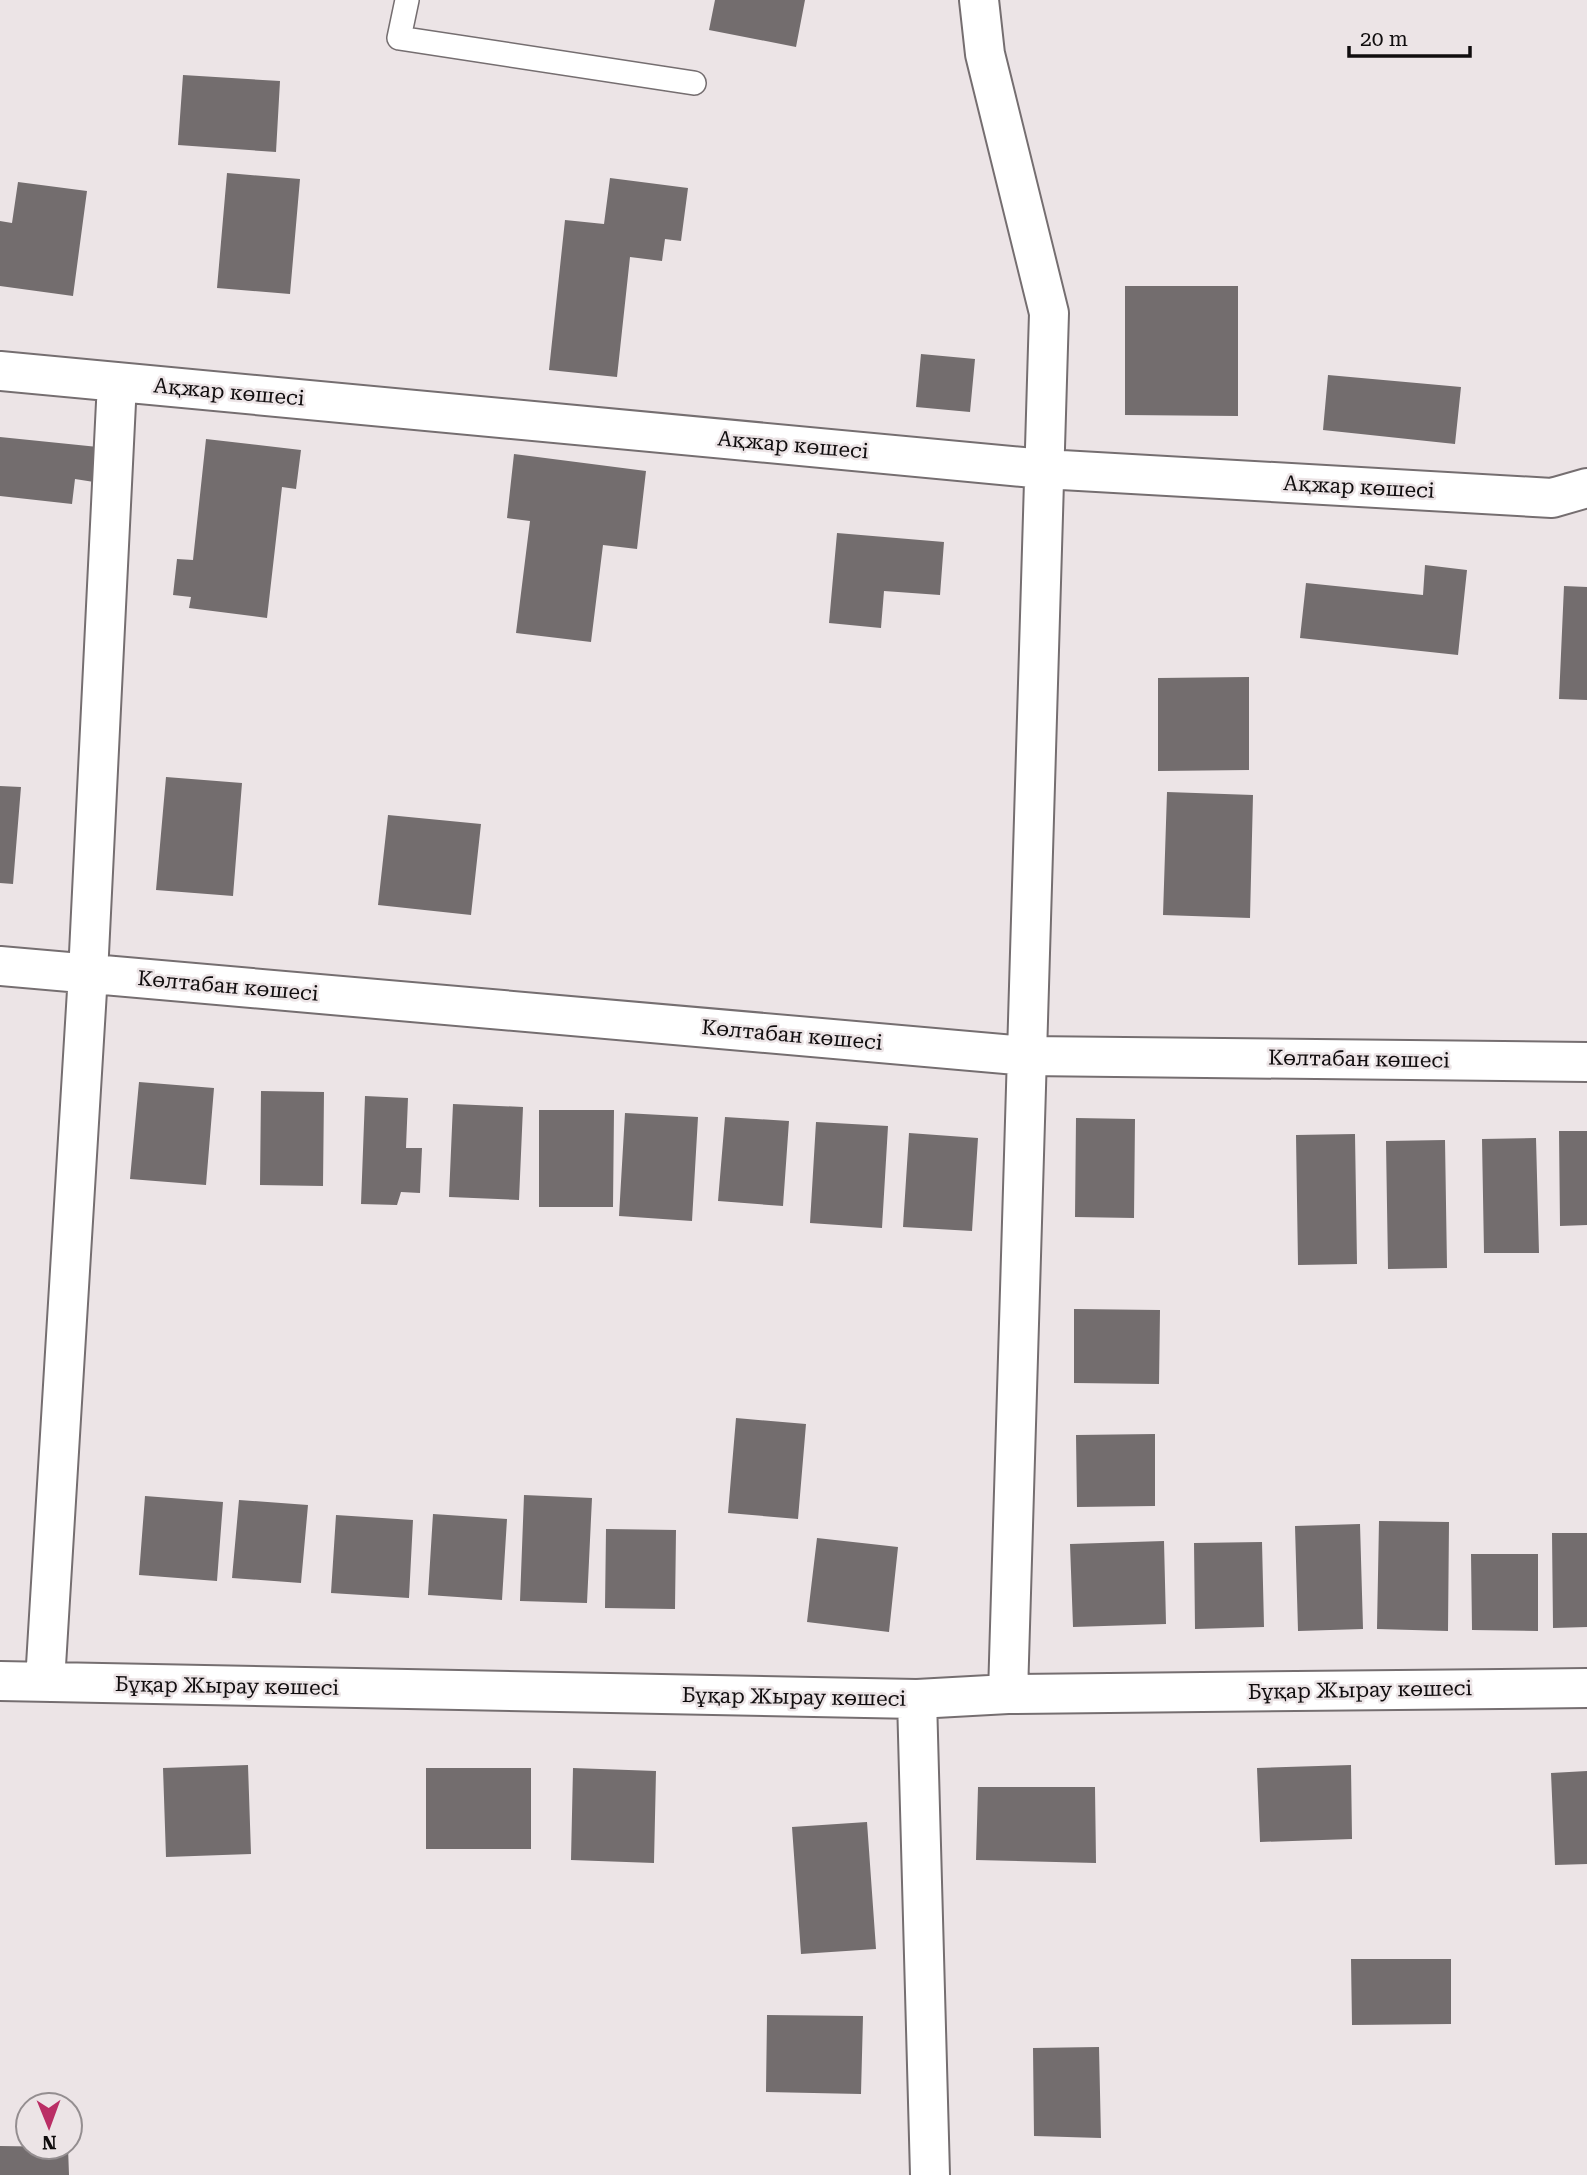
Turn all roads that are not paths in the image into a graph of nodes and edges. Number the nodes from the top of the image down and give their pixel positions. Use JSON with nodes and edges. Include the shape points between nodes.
{"nodes":[{"id":1,"x":407,"y":0,"type":"edge"},
{"id":2,"x":979,"y":0,"type":"edge"},
{"id":3,"x":694,"y":83,"type":"dead end"},
{"id":4,"x":0,"y":371,"type":"edge"},
{"id":5,"x":117,"y":382,"type":"junction"},
{"id":6,"x":1044,"y":469,"type":"junction"},
{"id":7,"x":1587,"y":488,"type":"edge"},
{"id":8,"x":0,"y":966,"type":"edge"},
{"id":9,"x":88,"y":974,"type":"junction"},
{"id":10,"x":1027,"y":1056,"type":"junction"},
{"id":11,"x":1587,"y":1062,"type":"edge"},
{"id":12,"x":0,"y":1681,"type":"edge"},
{"id":13,"x":45,"y":1682,"type":"junction"},
{"id":14,"x":1587,"y":1688,"type":"edge"},
{"id":15,"x":1008,"y":1695,"type":"junction"},
{"id":16,"x":917,"y":1699,"type":"junction"},
{"id":17,"x":930,"y":2175,"type":"edge"}],
"edges":[{"from":1,"to":3,"type":"lane","via":[[399,38]]},
{"from":2,"to":6,"type":"street","via":[[985,54],[1049,313]]},
{"from":4,"to":5,"type":"street","name":"Ақжар көшесі"},
{"from":5,"to":6,"type":"street","name":"Ақжар көшесі"},
{"from":5,"to":9,"type":"street"},
{"from":6,"to":7,"type":"street","name":"Ақжар көшесі","via":[[1552,498]]},
{"from":6,"to":10,"type":"street"},
{"from":8,"to":9,"type":"street","name":"Көлтабан көшесі"},
{"from":9,"to":10,"type":"street","name":"Көлтабан көшесі"},
{"from":9,"to":13,"type":"street"},
{"from":10,"to":11,"type":"street","name":"Көлтабан көшесі"},
{"from":10,"to":15,"type":"street"},
{"from":12,"to":13,"type":"street","name":"Бұқар Жырау көшесі"},
{"from":13,"to":16,"type":"street","name":"Бұқар Жырау көшесі"},
{"from":14,"to":15,"type":"street","name":"Бұқар Жырау көшесі"},
{"from":15,"to":16,"type":"street","name":"Бұқар Жырау көшесі"},
{"from":16,"to":17,"type":"street"}]}
